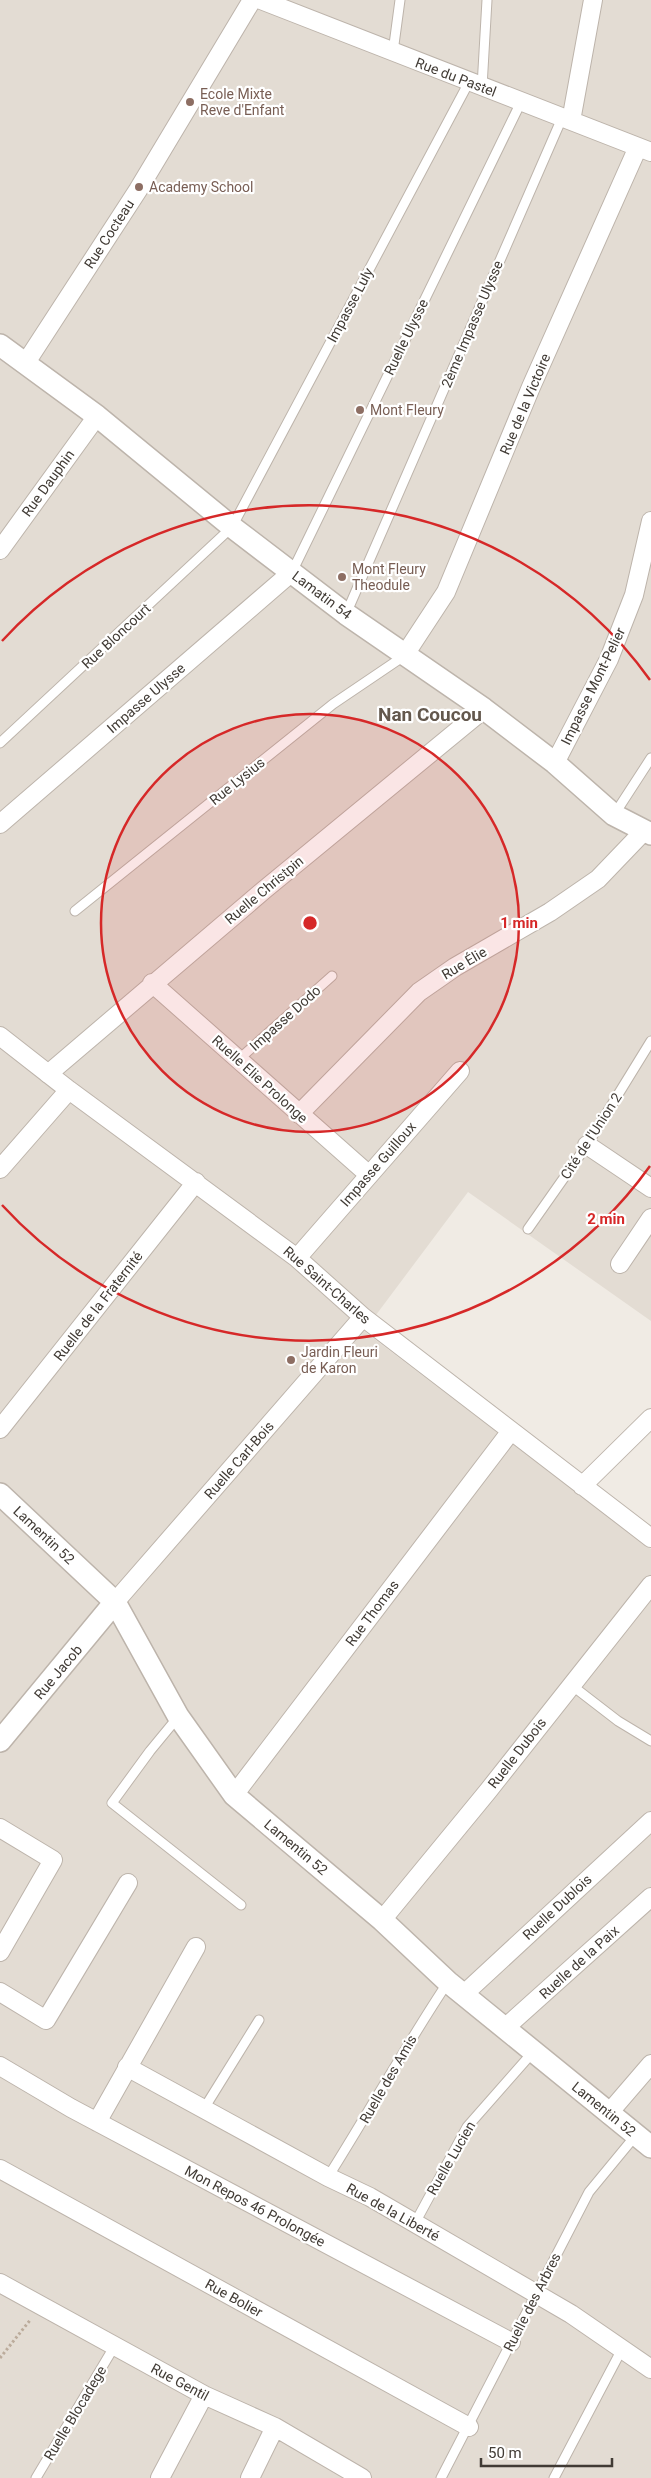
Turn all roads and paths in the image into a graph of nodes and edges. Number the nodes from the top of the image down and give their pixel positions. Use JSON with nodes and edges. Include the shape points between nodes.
{"nodes":[{"id":1,"x":252,"y":0,"type":"edge"},
{"id":2,"x":261,"y":0,"type":"edge"},
{"id":3,"x":400,"y":0,"type":"edge"},
{"id":4,"x":487,"y":0,"type":"edge"},
{"id":5,"x":593,"y":0,"type":"edge"},
{"id":6,"x":393,"y":52,"type":"junction"},
{"id":7,"x":475,"y":84,"type":"junction"},
{"id":8,"x":521,"y":102,"type":"junction"},
{"id":9,"x":566,"y":119,"type":"junction"},
{"id":10,"x":645,"y":150,"type":"edge"},
{"id":11,"x":0,"y":345,"type":"edge"},
{"id":12,"x":25,"y":364,"type":"junction"},
{"id":13,"x":97,"y":416,"type":"junction"},
{"id":14,"x":651,"y":521,"type":"edge"},
{"id":15,"x":232,"y":527,"type":"junction"},
{"id":16,"x":0,"y":550,"type":"edge"},
{"id":17,"x":292,"y":572,"type":"junction"},
{"id":18,"x":346,"y":614,"type":"junction"},
{"id":19,"x":404,"y":656,"type":"junction"},
{"id":20,"x":484,"y":710,"type":"junction"},
{"id":21,"x":0,"y":744,"type":"edge"},
{"id":22,"x":651,"y":758,"type":"edge"},
{"id":23,"x":555,"y":763,"type":"junction"},
{"id":24,"x":614,"y":815,"type":"junction"},
{"id":25,"x":0,"y":824,"type":"edge"},
{"id":26,"x":648,"y":833,"type":"edge"},
{"id":27,"x":75,"y":911,"type":"dead end"},
{"id":28,"x":332,"y":976,"type":"dead end"},
{"id":29,"x":152,"y":983,"type":"junction"},
{"id":30,"x":0,"y":1036,"type":"edge"},
{"id":31,"x":651,"y":1041,"type":"edge"},
{"id":32,"x":238,"y":1060,"type":"junction"},
{"id":33,"x":460,"y":1071,"type":"dead end"},
{"id":34,"x":48,"y":1074,"type":"junction"},
{"id":35,"x":69,"y":1090,"type":"junction"},
{"id":36,"x":299,"y":1114,"type":"junction"},
{"id":37,"x":587,"y":1145,"type":"junction"},
{"id":38,"x":0,"y":1169,"type":"edge"},
{"id":39,"x":368,"y":1174,"type":"junction"},
{"id":40,"x":196,"y":1182,"type":"junction"},
{"id":41,"x":651,"y":1188,"type":"edge"},
{"id":42,"x":651,"y":1218,"type":"edge"},
{"id":43,"x":528,"y":1229,"type":"dead end"},
{"id":44,"x":297,"y":1258,"type":"junction"},
{"id":45,"x":620,"y":1264,"type":"dead end"},
{"id":46,"x":363,"y":1317,"type":"junction"},
{"id":47,"x":651,"y":1418,"type":"edge"},
{"id":48,"x":0,"y":1429,"type":"edge"},
{"id":49,"x":510,"y":1432,"type":"junction"},
{"id":50,"x":582,"y":1486,"type":"junction"},
{"id":51,"x":0,"y":1494,"type":"edge"},
{"id":52,"x":651,"y":1538,"type":"edge"},
{"id":53,"x":651,"y":1585,"type":"edge"},
{"id":54,"x":116,"y":1602,"type":"junction"},
{"id":55,"x":570,"y":1684,"type":"junction"},
{"id":56,"x":178,"y":1716,"type":"junction"},
{"id":57,"x":2,"y":1736,"type":"edge"},
{"id":58,"x":651,"y":1741,"type":"edge"},
{"id":59,"x":234,"y":1795,"type":"junction"},
{"id":60,"x":651,"y":1821,"type":"edge"},
{"id":61,"x":0,"y":1828,"type":"edge"},
{"id":62,"x":128,"y":1882,"type":"dead end"},
{"id":63,"x":651,"y":1897,"type":"edge"},
{"id":64,"x":241,"y":1905,"type":"dead end"},
{"id":65,"x":382,"y":1920,"type":"junction"},
{"id":66,"x":196,"y":1947,"type":"dead end"},
{"id":67,"x":0,"y":1952,"type":"edge"},
{"id":68,"x":456,"y":1988,"type":"junction"},
{"id":69,"x":0,"y":1992,"type":"edge"},
{"id":70,"x":259,"y":2020,"type":"dead end"},
{"id":71,"x":506,"y":2028,"type":"junction"},
{"id":72,"x":534,"y":2051,"type":"junction"},
{"id":73,"x":651,"y":2064,"type":"edge"},
{"id":74,"x":0,"y":2066,"type":"edge"},
{"id":75,"x":127,"y":2066,"type":"junction"},
{"id":76,"x":205,"y":2108,"type":"junction"},
{"id":77,"x":608,"y":2114,"type":"junction"},
{"id":78,"x":97,"y":2122,"type":"junction"},
{"id":79,"x":643,"y":2141,"type":"edge"},
{"id":80,"x":0,"y":2169,"type":"edge"},
{"id":81,"x":328,"y":2176,"type":"junction"},
{"id":82,"x":414,"y":2224,"type":"junction"},
{"id":83,"x":0,"y":2283,"type":"edge"},
{"id":84,"x":536,"y":2293,"type":"junction"},
{"id":85,"x":41,"y":2306,"type":"junction"},
{"id":86,"x":511,"y":2342,"type":"junction"},
{"id":87,"x":114,"y":2347,"type":"junction"},
{"id":88,"x":622,"y":2349,"type":"junction"},
{"id":89,"x":0,"y":2358,"type":"edge"},
{"id":90,"x":651,"y":2369,"type":"edge"},
{"id":91,"x":204,"y":2395,"type":"junction"},
{"id":92,"x":274,"y":2427,"type":"junction"},
{"id":93,"x":468,"y":2427,"type":"junction"},
{"id":94,"x":36,"y":2478,"type":"edge"},
{"id":95,"x":160,"y":2478,"type":"edge"},
{"id":96,"x":250,"y":2478,"type":"edge"},
{"id":97,"x":362,"y":2478,"type":"edge"},
{"id":98,"x":441,"y":2478,"type":"edge"},
{"id":99,"x":554,"y":2478,"type":"edge"}],
"edges":[{"from":1,"to":12,"type":"street","name":"Rue Cocteau","via":[[138,190]]},
{"from":2,"to":6,"type":"street","name":"Rue du Pastel"},
{"from":3,"to":6,"type":"lane"},
{"from":4,"to":7,"type":"lane"},
{"from":5,"to":9,"type":"street","name":"2ème Impasse Ulysse"},
{"from":6,"to":7,"type":"street","name":"Rue du Pastel"},
{"from":7,"to":8,"type":"street","name":"Rue du Pastel"},
{"from":7,"to":15,"type":"lane","name":"Impasse Luly"},
{"from":8,"to":9,"type":"street","name":"Rue du Pastel"},
{"from":8,"to":17,"type":"lane","name":"Ruelle Ulysse"},
{"from":9,"to":10,"type":"street","name":"Rue du Pastel"},
{"from":9,"to":18,"type":"lane","name":"2ème Impasse Ulysse"},
{"from":10,"to":19,"type":"street","name":"Rue de la Victoire","via":[[531,387],[446,592]]},
{"from":11,"to":12,"type":"street","name":"Lamatin 54"},
{"from":12,"to":13,"type":"street","name":"Lamatin 54"},
{"from":13,"to":15,"type":"street","name":"Lamatin 54"},
{"from":13,"to":16,"type":"street","name":"Rue Dauphin"},
{"from":14,"to":23,"type":"street","name":"Impasse Mont-Pelier","via":[[634,595],[609,659]]},
{"from":15,"to":17,"type":"street","name":"Lamatin 54"},
{"from":15,"to":21,"type":"lane","name":"Rue Bloncourt"},
{"from":17,"to":18,"type":"street","name":"Lamatin 54"},
{"from":17,"to":25,"type":"street","name":"Impasse Ulysse"},
{"from":18,"to":19,"type":"street","name":"Lamatin 54"},
{"from":19,"to":20,"type":"street","name":"Lamatin 54"},
{"from":19,"to":27,"type":"lane","name":"Rue Lysius","via":[[333,704]]},
{"from":20,"to":23,"type":"street","name":"Lamatin 54"},
{"from":20,"to":29,"type":"street","name":"Ruelle Christpin"},
{"from":22,"to":24,"type":"lane"},
{"from":23,"to":24,"type":"street","name":"Lamatin 54"},
{"from":24,"to":26,"type":"street","name":"Lamatin 54"},
{"from":26,"to":36,"type":"street","name":"Rue Élie","via":[[598,879],[419,992]]},
{"from":28,"to":32,"type":"lane","name":"Impasse Dodo"},
{"from":29,"to":32,"type":"street","name":"Ruelle Elie Prolonge"},
{"from":29,"to":34,"type":"street","name":"Ruelle Christpin"},
{"from":30,"to":34,"type":"street","name":"Rue Saint-Charles"},
{"from":31,"to":37,"type":"lane","name":"Cité de l'Union 2"},
{"from":32,"to":36,"type":"street","name":"Ruelle Elie Prolonge"},
{"from":33,"to":39,"type":"street","name":"Impasse Guilloux"},
{"from":34,"to":35,"type":"street","name":"Rue Saint-Charles"},
{"from":35,"to":38,"type":"street"},
{"from":35,"to":40,"type":"street","name":"Rue Saint-Charles"},
{"from":36,"to":39,"type":"street","name":"Ruelle Elie Prolonge"},
{"from":37,"to":41,"type":"street"},
{"from":37,"to":43,"type":"lane","name":"Cité de l'Union 2"},
{"from":39,"to":44,"type":"street","name":"Impasse Guilloux"},
{"from":40,"to":44,"type":"street","name":"Rue Saint-Charles"},
{"from":40,"to":48,"type":"street","name":"Ruelle de la Fraternité"},
{"from":42,"to":45,"type":"street"},
{"from":44,"to":46,"type":"street","name":"Rue Saint-Charles"},
{"from":46,"to":49,"type":"street","name":"Rue Saint-Charles"},
{"from":46,"to":54,"type":"street","name":"Ruelle Carl-Bois"},
{"from":47,"to":50,"type":"street"},
{"from":49,"to":50,"type":"street","name":"Rue Saint-Charles"},
{"from":49,"to":59,"type":"street","name":"Rue Thomas"},
{"from":50,"to":52,"type":"street","name":"Rue Saint-Charles"},
{"from":51,"to":54,"type":"street","name":"Lamentin 52"},
{"from":53,"to":55,"type":"street","name":"Ruelle Dubois"},
{"from":54,"to":56,"type":"street","name":"Lamentin 52"},
{"from":54,"to":57,"type":"street","name":"Rue Jacob"},
{"from":55,"to":58,"type":"lane","via":[[618,1721]]},
{"from":55,"to":65,"type":"street","name":"Ruelle Dubois","via":[[488,1791]]},
{"from":56,"to":59,"type":"street","name":"Lamentin 52"},
{"from":56,"to":64,"type":"lane","via":[[112,1803]]},
{"from":59,"to":65,"type":"street","name":"Lamentin 52"},
{"from":60,"to":68,"type":"street","name":"Ruelle Dublois"},
{"from":61,"to":67,"type":"street","via":[[53,1860]]},
{"from":62,"to":69,"type":"street","via":[[46,2020]]},
{"from":63,"to":71,"type":"street","name":"Ruelle de la Paix"},
{"from":65,"to":68,"type":"street","name":"Lamentin 52"},
{"from":66,"to":75,"type":"street"},
{"from":68,"to":71,"type":"street","name":"Lamentin 52"},
{"from":68,"to":81,"type":"lane","name":"Ruelle des Amis","via":[[414,2032]]},
{"from":70,"to":76,"type":"lane"},
{"from":71,"to":72,"type":"street","name":"Lamentin 52"},
{"from":72,"to":77,"type":"street","name":"Lamentin 52"},
{"from":72,"to":82,"type":"lane","name":"Ruelle Lucien","via":[[467,2127]]},
{"from":73,"to":77,"type":"street"},
{"from":74,"to":78,"type":"street","name":"Mon Repos 46 Prolongée"},
{"from":75,"to":76,"type":"street","name":"Rue de la Liberté"},
{"from":75,"to":78,"type":"street"},
{"from":76,"to":81,"type":"street","name":"Rue de la Liberté"},
{"from":77,"to":79,"type":"street","name":"Lamentin 52"},
{"from":78,"to":86,"type":"street","name":"Mon Repos 46 Prolongée"},
{"from":79,"to":84,"type":"lane","name":"Ruelle des Arbres","via":[[589,2192]]},
{"from":80,"to":93,"type":"street","name":"Rue Bolier"},
{"from":81,"to":82,"type":"street","name":"Rue de la Liberté"},
{"from":82,"to":84,"type":"street","name":"Rue de la Liberté"},
{"from":83,"to":85,"type":"street","name":"Rue Gentil"},
{"from":84,"to":86,"type":"lane","name":"Ruelle des Arbres"},
{"from":84,"to":88,"type":"street","name":"Rue de la Liberté"},
{"from":85,"to":87,"type":"street","name":"Rue Gentil"},
{"from":85,"to":89,"type":"path"},
{"from":86,"to":93,"type":"lane","name":"Ruelle des Arbres"},
{"from":87,"to":91,"type":"street","name":"Rue Gentil"},
{"from":87,"to":94,"type":"lane","name":"Ruelle Blocadege"},
{"from":88,"to":90,"type":"street","name":"Rue de la Liberté"},
{"from":88,"to":99,"type":"lane"},
{"from":91,"to":92,"type":"street","name":"Rue Gentil"},
{"from":91,"to":95,"type":"street"},
{"from":92,"to":96,"type":"street"},
{"from":92,"to":97,"type":"street","name":"Rue Gentil"},
{"from":93,"to":98,"type":"lane","name":"Ruelle des Arbres"}]}
